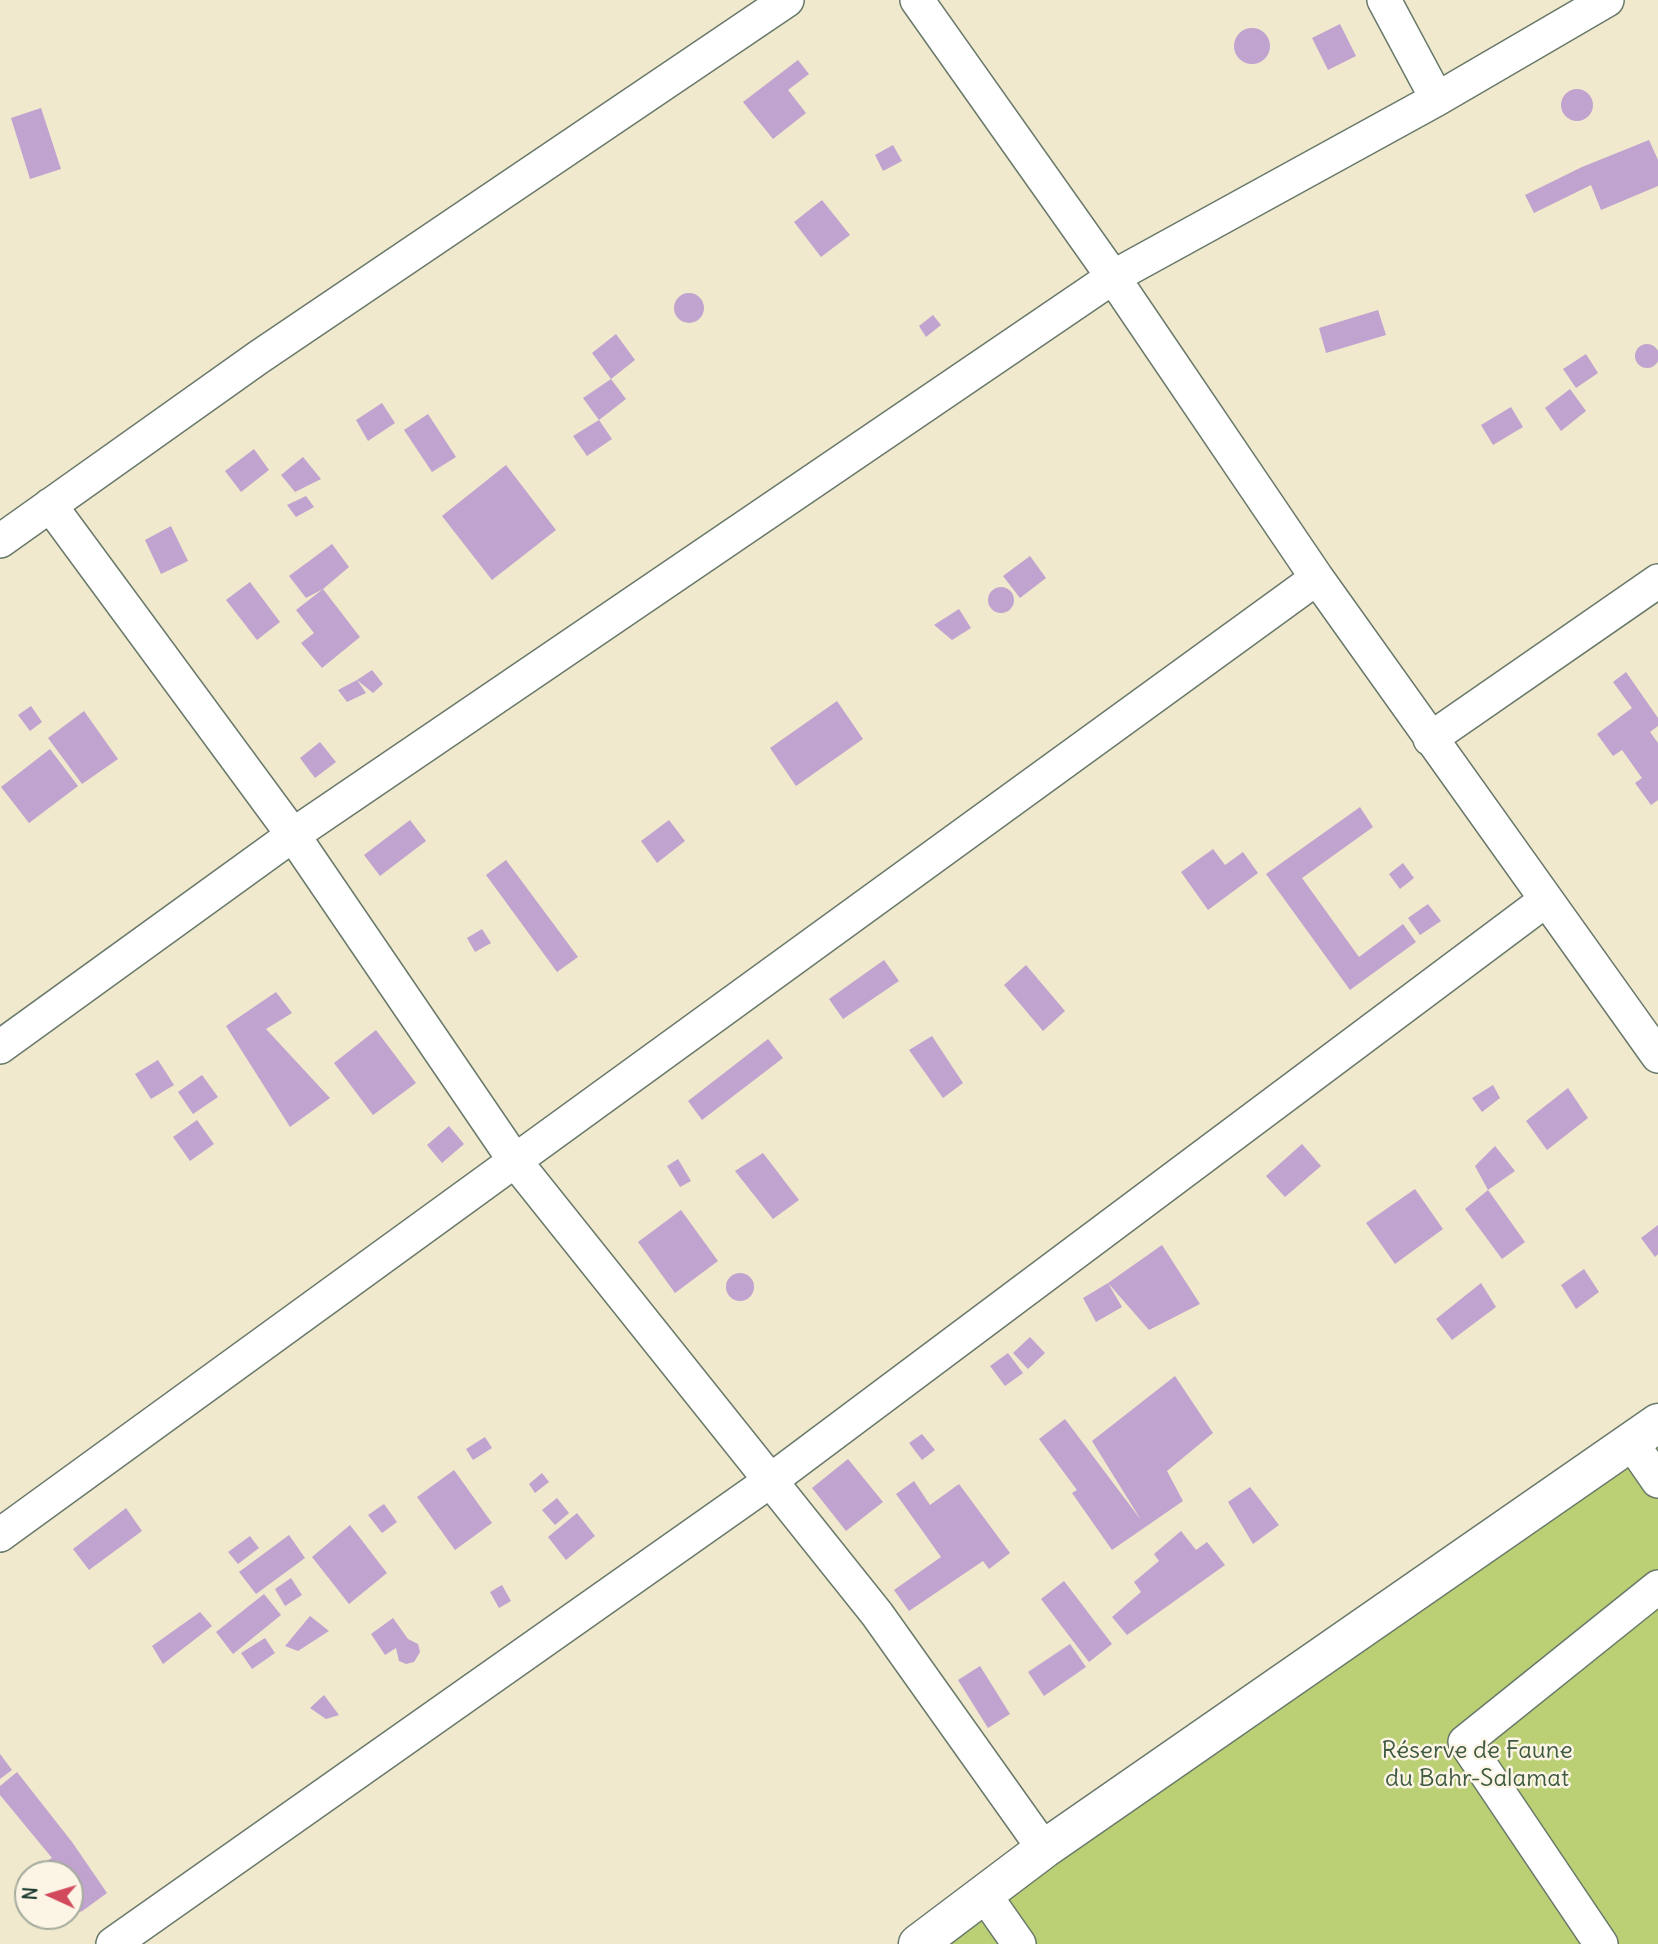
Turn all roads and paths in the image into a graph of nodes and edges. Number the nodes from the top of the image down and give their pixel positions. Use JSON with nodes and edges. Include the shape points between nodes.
{"nodes":[{"id":1,"x":787,"y":0,"type":"edge"},
{"id":2,"x":916,"y":0,"type":"edge"},
{"id":3,"x":1384,"y":0,"type":"edge"},
{"id":4,"x":1607,"y":0,"type":"edge"},
{"id":5,"x":1437,"y":99,"type":"junction"},
{"id":6,"x":1113,"y":277,"type":"junction"},
{"id":7,"x":50,"y":505,"type":"junction"},
{"id":8,"x":0,"y":541,"type":"edge"},
{"id":9,"x":1317,"y":578,"type":"junction"},
{"id":10,"x":1658,"y":581,"type":"edge"},
{"id":11,"x":1430,"y":739,"type":"junction"},
{"id":12,"x":293,"y":835,"type":"junction"},
{"id":13,"x":1546,"y":900,"type":"junction"},
{"id":14,"x":0,"y":1046,"type":"edge"},
{"id":15,"x":1658,"y":1056,"type":"edge"},
{"id":16,"x":515,"y":1161,"type":"junction"},
{"id":17,"x":1644,"y":1433,"type":"edge"},
{"id":18,"x":770,"y":1481,"type":"junction"},
{"id":19,"x":1658,"y":1481,"type":"edge"},
{"id":20,"x":0,"y":1535,"type":"edge"},
{"id":21,"x":1658,"y":1587,"type":"edge"},
{"id":22,"x":1044,"y":1849,"type":"junction"},
{"id":23,"x":984,"y":1894,"type":"junction"},
{"id":24,"x":114,"y":1944,"type":"edge"},
{"id":25,"x":918,"y":1944,"type":"edge"},
{"id":26,"x":1019,"y":1944,"type":"edge"},
{"id":27,"x":1601,"y":1944,"type":"edge"}],
"edges":[{"from":1,"to":7,"type":"street","via":[[259,357]]},
{"from":2,"to":6,"type":"street"},
{"from":3,"to":5,"type":"street"},
{"from":4,"to":5,"type":"street"},
{"from":5,"to":6,"type":"street"},
{"from":6,"to":9,"type":"street"},
{"from":6,"to":12,"type":"street"},
{"from":7,"to":8,"type":"street"},
{"from":7,"to":12,"type":"street"},
{"from":9,"to":11,"type":"street"},
{"from":9,"to":16,"type":"street"},
{"from":10,"to":11,"type":"street"},
{"from":11,"to":13,"type":"street"},
{"from":12,"to":14,"type":"street"},
{"from":12,"to":16,"type":"street"},
{"from":13,"to":15,"type":"street"},
{"from":13,"to":18,"type":"street"},
{"from":16,"to":18,"type":"street"},
{"from":16,"to":20,"type":"street"},
{"from":17,"to":19,"type":"street"},
{"from":17,"to":22,"type":"main road"},
{"from":18,"to":22,"type":"street","via":[[877,1614]]},
{"from":18,"to":24,"type":"street"},
{"from":21,"to":27,"type":"street","via":[[1465,1742]]},
{"from":22,"to":23,"type":"main road"},
{"from":23,"to":25,"type":"main road"},
{"from":23,"to":26,"type":"street"}]}
